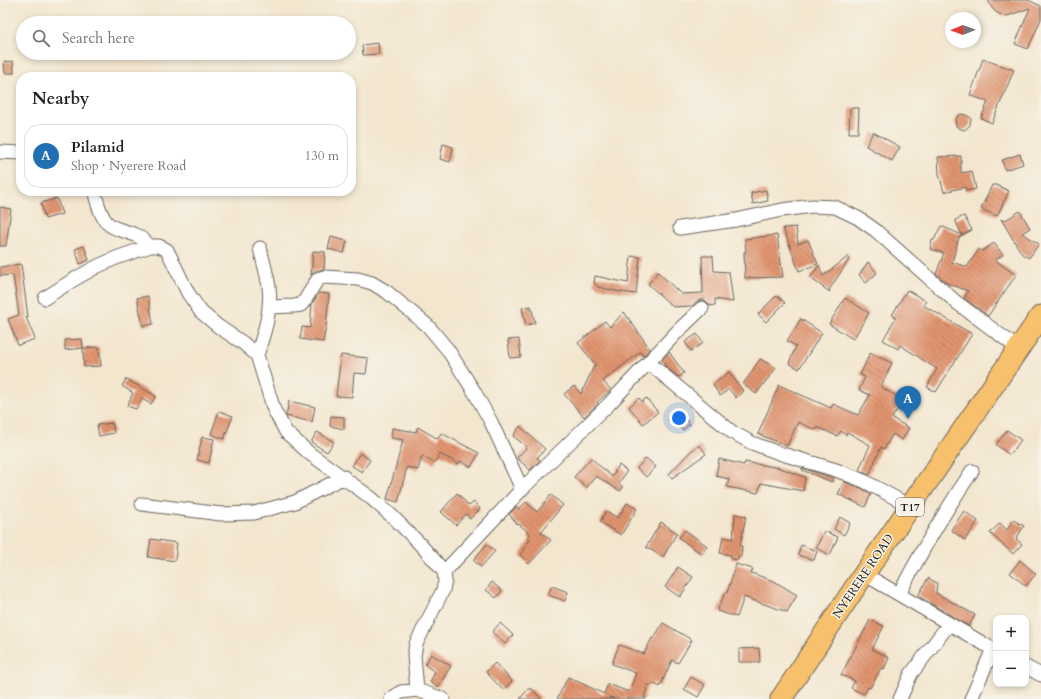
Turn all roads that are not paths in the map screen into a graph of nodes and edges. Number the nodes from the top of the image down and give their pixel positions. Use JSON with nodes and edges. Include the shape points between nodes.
{"nodes":[{"id":1,"x":0,"y":152,"type":"edge"},
{"id":2,"x":16,"y":153,"type":"edge"},
{"id":3,"x":96,"y":196,"type":"edge"},
{"id":4,"x":680,"y":228,"type":"dead end"},
{"id":5,"x":150,"y":246,"type":"junction"},
{"id":6,"x":260,"y":248,"type":"dead end"},
{"id":7,"x":45,"y":298,"type":"dead end"},
{"id":8,"x":269,"y":306,"type":"junction"},
{"id":9,"x":702,"y":308,"type":"dead end"},
{"id":10,"x":1041,"y":316,"type":"edge"},
{"id":11,"x":1019,"y":348,"type":"junction"},
{"id":12,"x":257,"y":355,"type":"junction"},
{"id":13,"x":649,"y":363,"type":"junction"},
{"id":14,"x":972,"y":471,"type":"dead end"},
{"id":15,"x":344,"y":477,"type":"junction"},
{"id":16,"x":522,"y":489,"type":"junction"},
{"id":17,"x":142,"y":504,"type":"dead end"},
{"id":18,"x":910,"y":506,"type":"junction"},
{"id":19,"x":444,"y":572,"type":"junction"},
{"id":20,"x":864,"y":574,"type":"junction"},
{"id":21,"x":899,"y":594,"type":"junction"},
{"id":22,"x":949,"y":624,"type":"junction"},
{"id":23,"x":993,"y":649,"type":"edge"},
{"id":24,"x":995,"y":651,"type":"edge"},
{"id":25,"x":1029,"y":669,"type":"edge"},
{"id":26,"x":1041,"y":675,"type":"edge"},
{"id":27,"x":417,"y":690,"type":"junction"},
{"id":28,"x":392,"y":699,"type":"edge"},
{"id":29,"x":443,"y":699,"type":"edge"},
{"id":30,"x":781,"y":699,"type":"edge"},
{"id":31,"x":900,"y":699,"type":"edge"},
{"id":32,"x":971,"y":699,"type":"edge"}],
"edges":[{"from":1,"to":2,"type":"street"},
{"from":3,"to":5,"type":"street","via":[[105,221],[142,238]]},
{"from":4,"to":11,"type":"street","via":[[782,210],[812,206],[835,207],[875,230],[956,302]]},
{"from":5,"to":7,"type":"street","via":[[96,267]]},
{"from":5,"to":12,"type":"street","via":[[159,246],[167,250],[188,293],[201,312]]},
{"from":6,"to":8,"type":"street","via":[[269,289]]},
{"from":8,"to":12,"type":"street"},
{"from":8,"to":16,"type":"street","via":[[301,305],[318,279],[324,277],[372,283],[387,292],[428,326],[448,350],[491,422]]},
{"from":9,"to":13,"type":"street"},
{"from":10,"to":11,"type":"main road","name":"NYERERE ROAD","number":"T17"},
{"from":11,"to":18,"type":"main road","name":"NYERERE ROAD","number":"T17"},
{"from":12,"to":15,"type":"street","via":[[274,410],[286,432]]},
{"from":13,"to":16,"type":"street"},
{"from":13,"to":18,"type":"street","via":[[732,432],[752,443],[836,470]]},
{"from":14,"to":21,"type":"street","via":[[946,510]]},
{"from":15,"to":17,"type":"street","via":[[295,502],[254,513],[221,514]]},
{"from":15,"to":19,"type":"street","via":[[394,518]]},
{"from":16,"to":19,"type":"street"},
{"from":18,"to":20,"type":"main road","name":"NYERERE ROAD","number":"T17"},
{"from":19,"to":27,"type":"street","via":[[443,590],[416,644],[414,669]]},
{"from":20,"to":21,"type":"street"},
{"from":20,"to":30,"type":"main road","name":"NYERERE ROAD","number":"T17"},
{"from":21,"to":22,"type":"street"},
{"from":22,"to":23,"type":"street"},
{"from":22,"to":31,"type":"street","via":[[911,674]]},
{"from":24,"to":32,"type":"street"},
{"from":25,"to":26,"type":"street"},
{"from":27,"to":28,"type":"street","via":[[401,692]]},
{"from":27,"to":29,"type":"street"}]}
